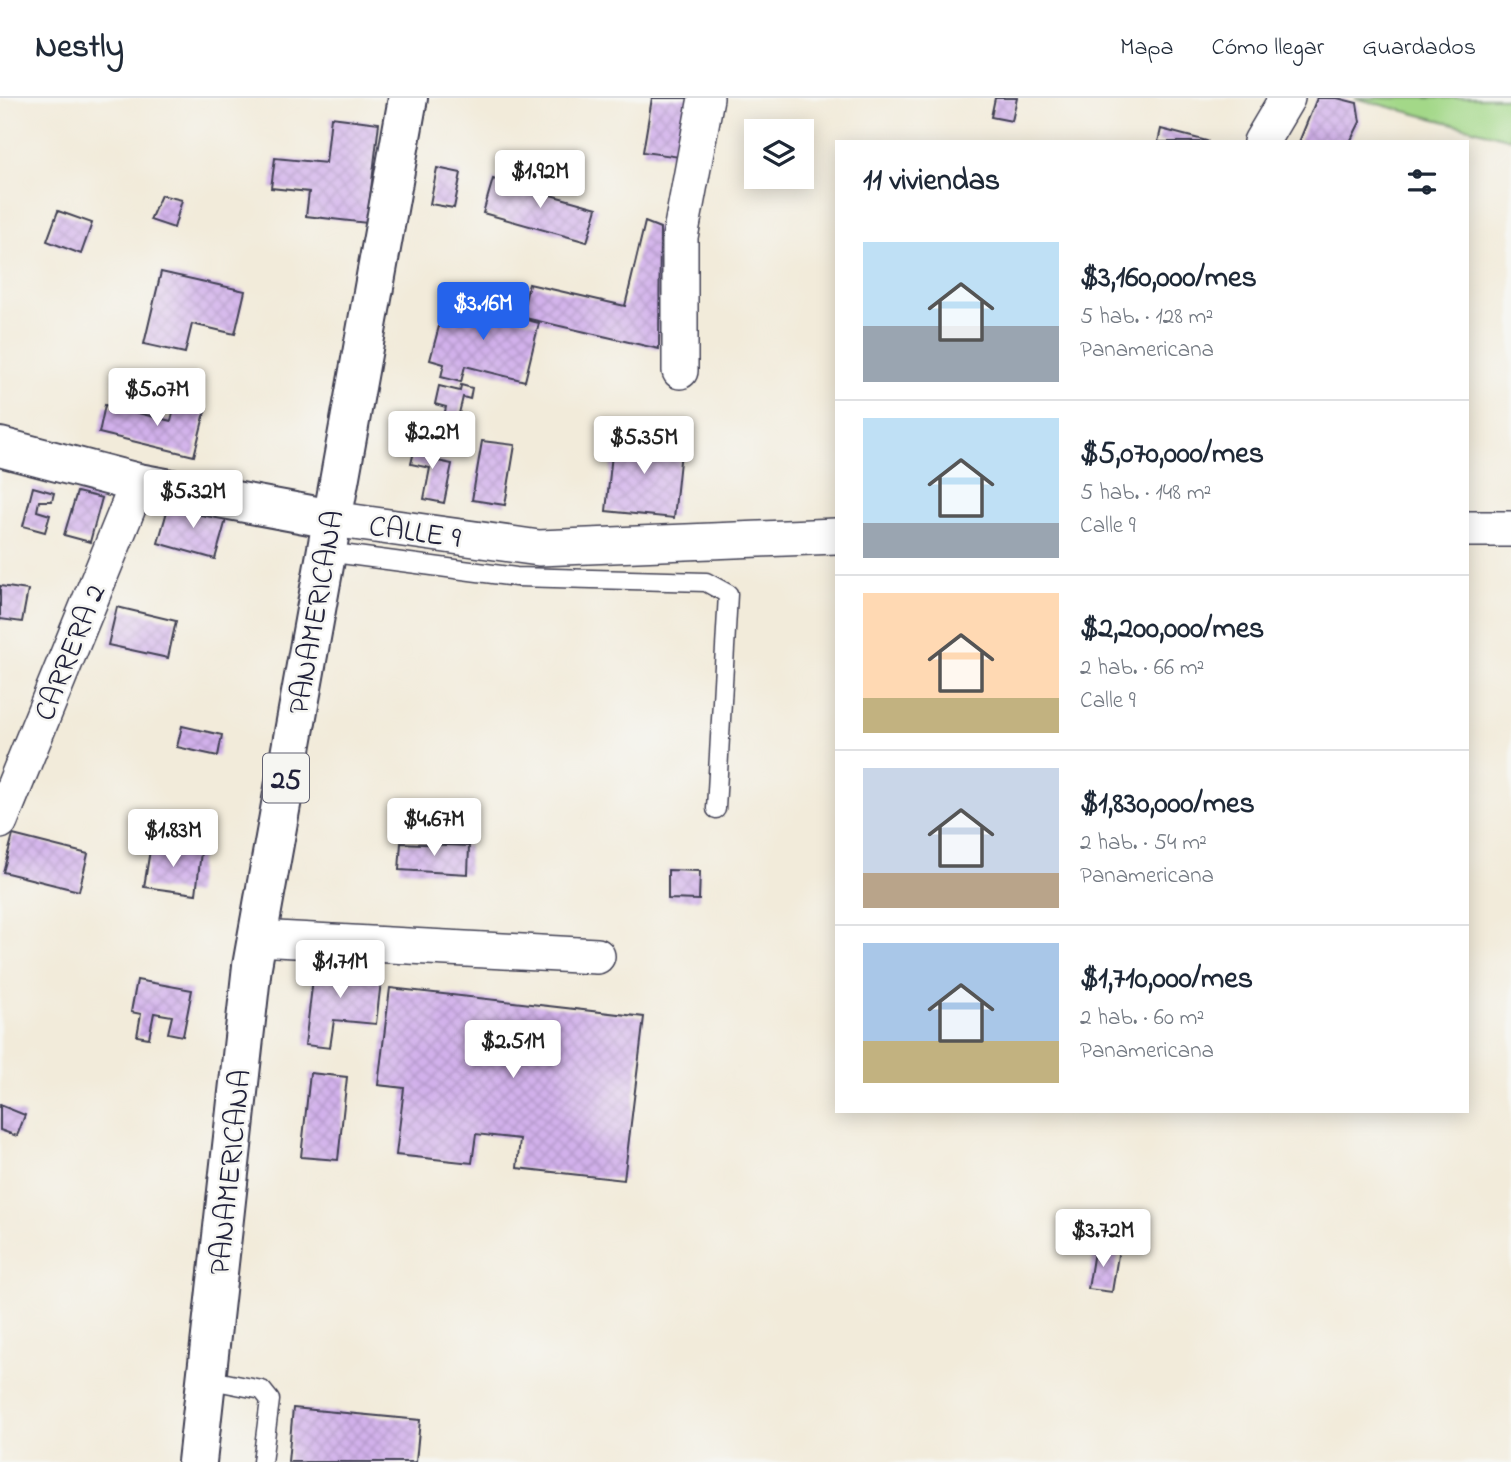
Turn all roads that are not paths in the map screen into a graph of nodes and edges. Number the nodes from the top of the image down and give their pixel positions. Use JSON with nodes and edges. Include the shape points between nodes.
{"nodes":[{"id":1,"x":408,"y":98,"type":"edge"},
{"id":2,"x":706,"y":98,"type":"edge"},
{"id":3,"x":1287,"y":98,"type":"edge"},
{"id":4,"x":1262,"y":140,"type":"edge"},
{"id":5,"x":680,"y":370,"type":"dead end"},
{"id":6,"x":0,"y":447,"type":"edge"},
{"id":7,"x":138,"y":483,"type":"junction"},
{"id":8,"x":1469,"y":529,"type":"edge"},
{"id":9,"x":1511,"y":529,"type":"edge"},
{"id":10,"x":329,"y":536,"type":"junction"},
{"id":11,"x":835,"y":536,"type":"edge"},
{"id":12,"x":716,"y":809,"type":"dead end"},
{"id":13,"x":0,"y":821,"type":"edge"},
{"id":14,"x":257,"y":938,"type":"junction"},
{"id":15,"x":597,"y":956,"type":"dead end"},
{"id":16,"x":206,"y":1380,"type":"junction"},
{"id":17,"x":197,"y":1462,"type":"edge"},
{"id":18,"x":262,"y":1462,"type":"edge"}],
"edges":[{"from":1,"to":10,"type":"main road","name":"PANAMERICANA","number":"25"},
{"from":2,"to":5,"type":"street","via":[[680,237]]},
{"from":3,"to":4,"type":"street"},
{"from":6,"to":7,"type":"main road","name":"CALLE 9"},
{"from":7,"to":10,"type":"main road","name":"CALLE 9"},
{"from":7,"to":13,"type":"street","name":"CARRERA 2"},
{"from":8,"to":9,"type":"street"},
{"from":10,"to":11,"type":"street","name":"CALLE 9","via":[[539,548]]},
{"from":10,"to":12,"type":"lane","via":[[516,578],[706,582],[728,594]]},
{"from":10,"to":14,"type":"main road","name":"PANAMERICANA","number":"25"},
{"from":14,"to":15,"type":"street"},
{"from":14,"to":16,"type":"main road","name":"PANAMERICANA","number":"25"},
{"from":16,"to":17,"type":"main road","name":"PANAMERICANA","number":"25"},
{"from":16,"to":18,"type":"lane","via":[[262,1390],[270,1400]]}]}
